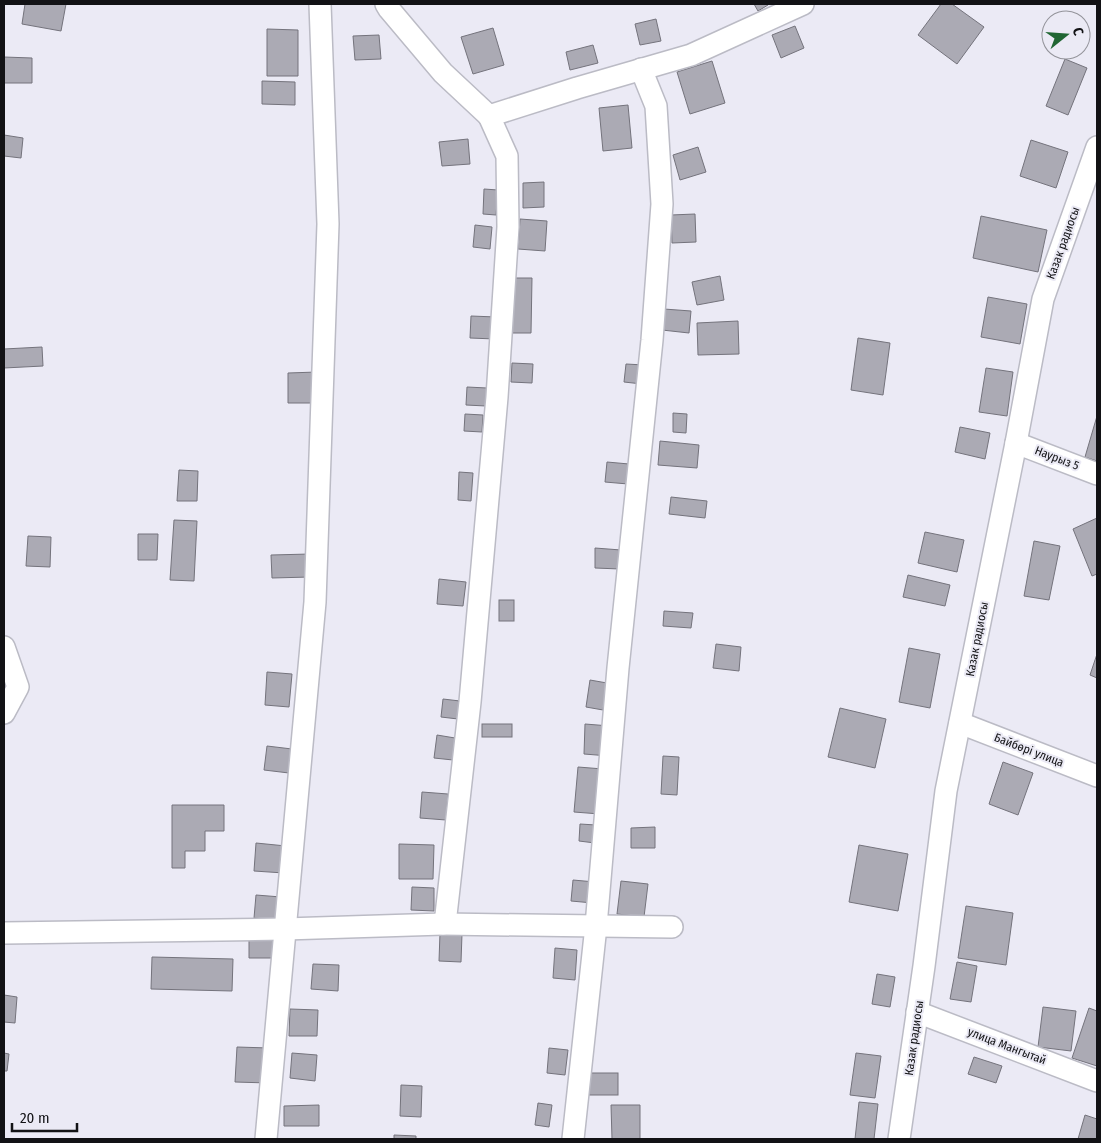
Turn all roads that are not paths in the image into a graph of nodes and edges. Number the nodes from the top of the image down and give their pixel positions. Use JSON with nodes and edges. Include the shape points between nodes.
{"nodes":[{"id":1,"x":320,"y":4,"type":"edge"},
{"id":2,"x":386,"y":4,"type":"edge"},
{"id":3,"x":803,"y":4,"type":"edge"},
{"id":4,"x":641,"y":69,"type":"junction"},
{"id":5,"x":489,"y":116,"type":"junction"},
{"id":6,"x":1097,"y":147,"type":"edge"},
{"id":7,"x":1091,"y":183,"type":"edge"},
{"id":8,"x":1016,"y":443,"type":"junction"},
{"id":9,"x":1097,"y":474,"type":"edge"},
{"id":10,"x":4,"y":648,"type":"edge"},
{"id":11,"x":4,"y":713,"type":"edge"},
{"id":12,"x":960,"y":723,"type":"junction"},
{"id":13,"x":1097,"y":776,"type":"edge"},
{"id":14,"x":443,"y":924,"type":"junction"},
{"id":15,"x":596,"y":926,"type":"junction"},
{"id":16,"x":672,"y":927,"type":"dead end"},
{"id":17,"x":285,"y":929,"type":"junction"},
{"id":18,"x":4,"y":933,"type":"edge"},
{"id":19,"x":917,"y":1012,"type":"junction"},
{"id":20,"x":1097,"y":1081,"type":"edge"},
{"id":21,"x":266,"y":1139,"type":"edge"},
{"id":22,"x":573,"y":1139,"type":"edge"},
{"id":23,"x":899,"y":1139,"type":"edge"}],
"edges":[{"from":1,"to":17,"type":"street","via":[[328,224],[315,602]]},
{"from":2,"to":5,"type":"street","via":[[443,73]]},
{"from":3,"to":4,"type":"street","via":[[691,55]]},
{"from":4,"to":5,"type":"street"},
{"from":4,"to":15,"type":"street","via":[[656,106],[662,204]]},
{"from":5,"to":14,"type":"street","via":[[508,156],[508,227],[497,397],[470,702]]},
{"from":6,"to":7,"type":"street","name":"Казак радиосы"},
{"from":7,"to":8,"type":"street","name":"Казак радиосы","via":[[1043,299]]},
{"from":8,"to":9,"type":"street","name":"Наурыз 5"},
{"from":8,"to":12,"type":"street","name":"Казак радиосы"},
{"from":10,"to":11,"type":"street","via":[[18,687]]},
{"from":12,"to":13,"type":"street","name":"Байбөрі улица"},
{"from":12,"to":19,"type":"street","name":"Казак радиосы","via":[[946,790]]},
{"from":14,"to":15,"type":"street"},
{"from":14,"to":17,"type":"street"},
{"from":15,"to":16,"type":"street"},
{"from":15,"to":22,"type":"street"},
{"from":17,"to":18,"type":"street"},
{"from":17,"to":21,"type":"street"},
{"from":19,"to":20,"type":"street","name":"улица Мангытай"},
{"from":19,"to":23,"type":"street","name":"Казак радиосы"}]}
